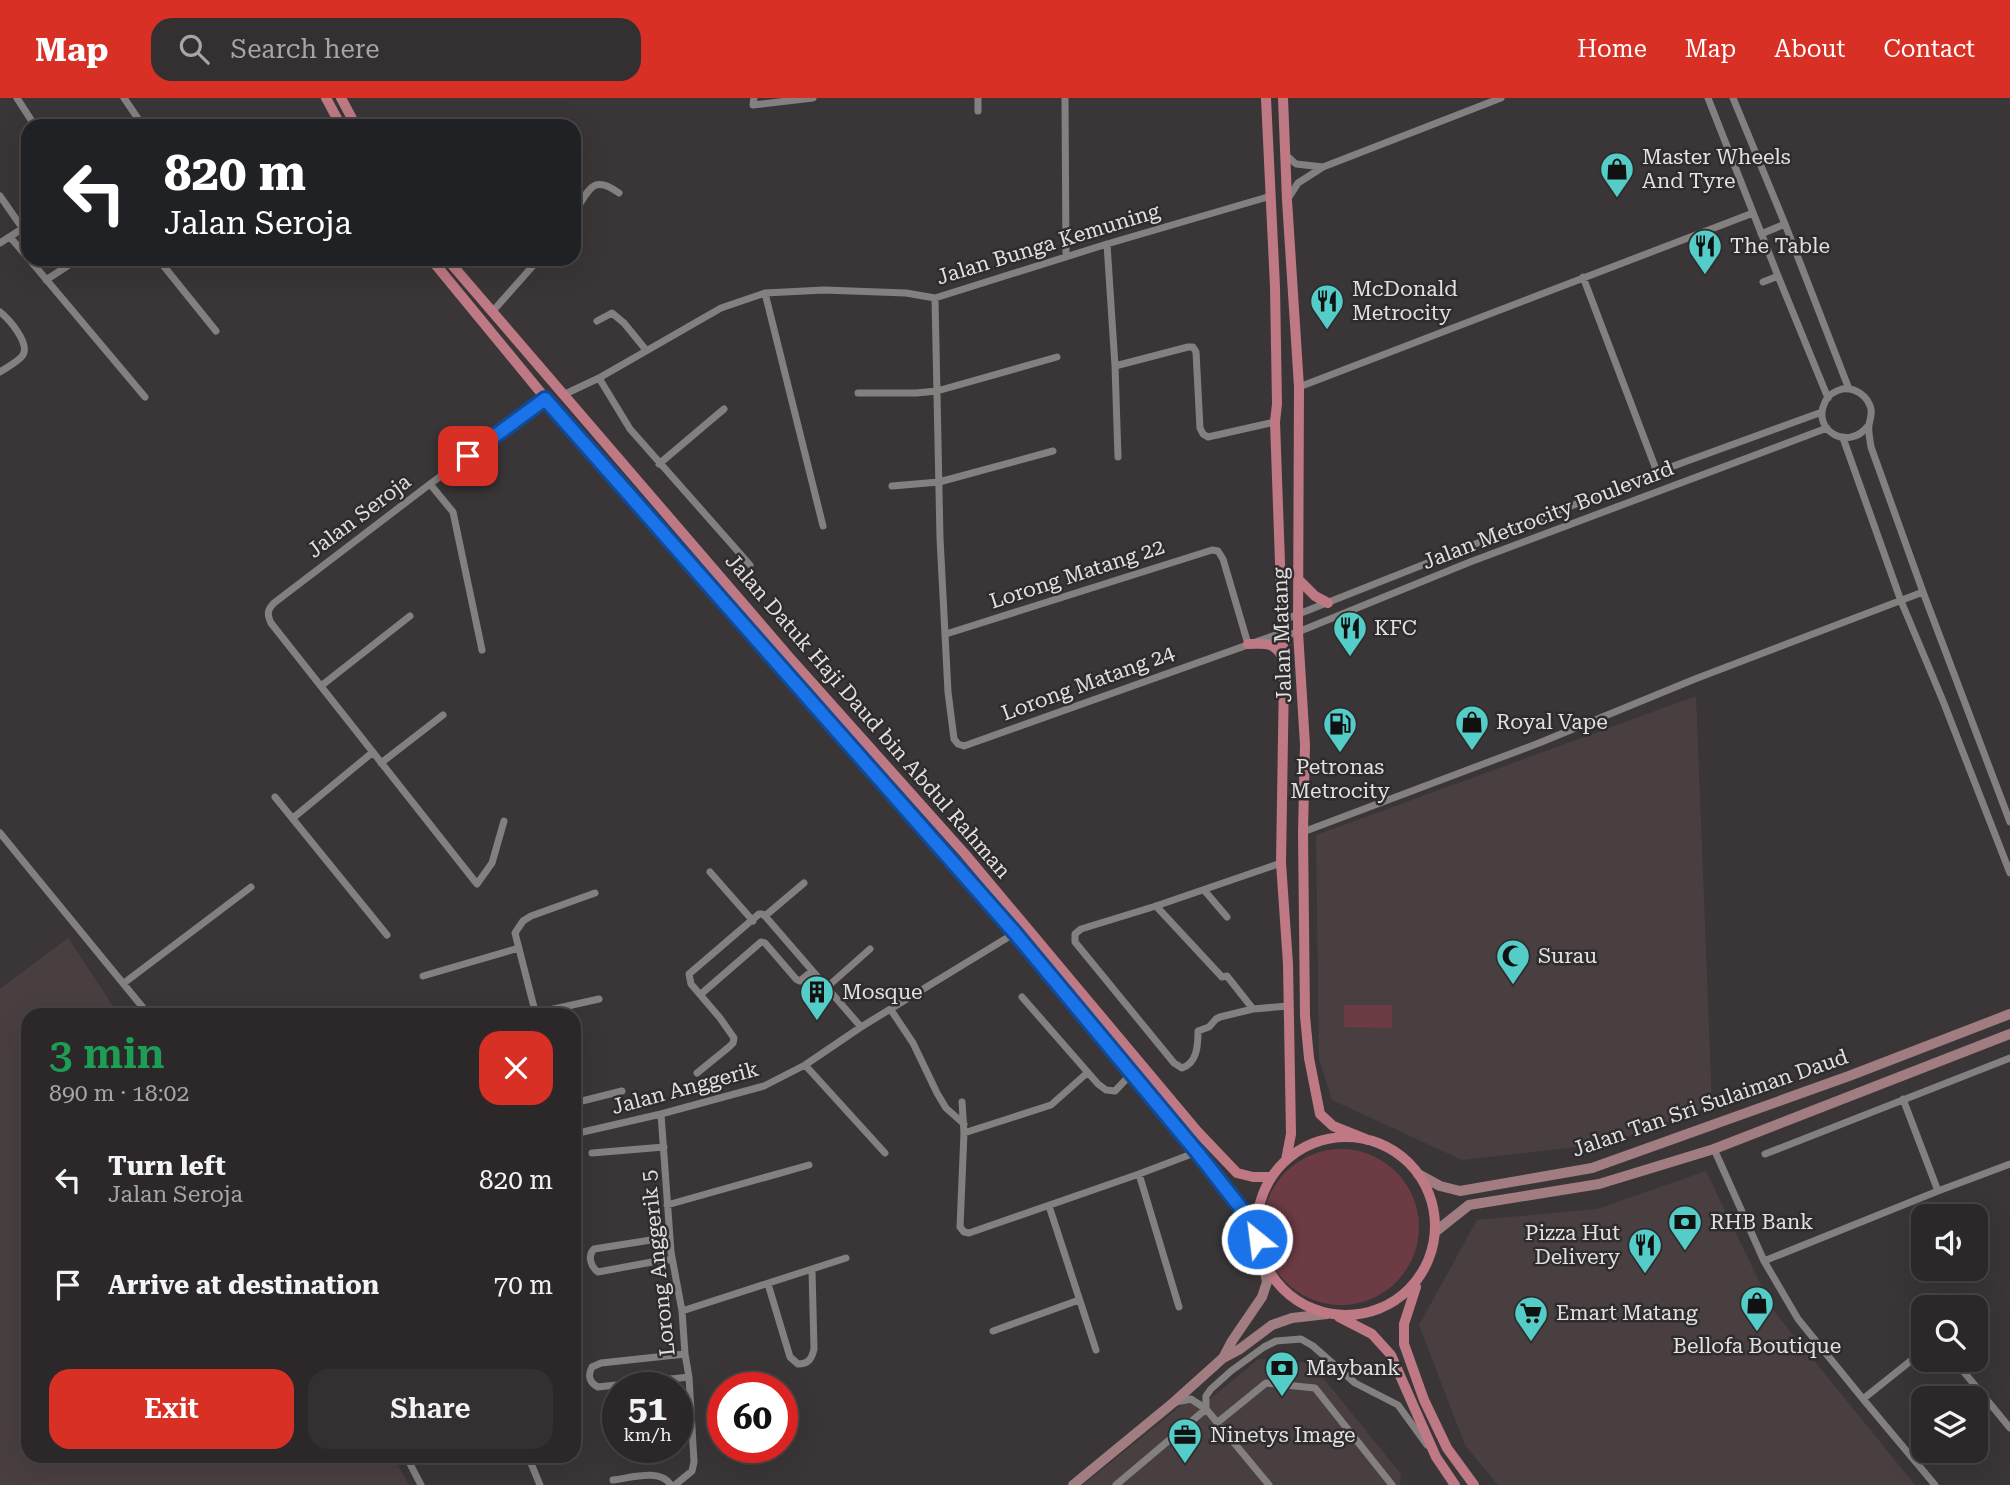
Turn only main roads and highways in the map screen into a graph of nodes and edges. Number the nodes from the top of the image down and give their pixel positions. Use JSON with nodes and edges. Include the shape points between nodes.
{"nodes":[{"id":1,"x":327,"y":98,"type":"edge"},
{"id":2,"x":341,"y":98,"type":"edge"},
{"id":3,"x":1266,"y":98,"type":"edge"},
{"id":4,"x":1283,"y":98,"type":"edge"},
{"id":5,"x":338,"y":119,"type":"edge"},
{"id":6,"x":352,"y":119,"type":"edge"},
{"id":7,"x":437,"y":266,"type":"edge"},
{"id":8,"x":453,"y":266,"type":"edge"},
{"id":9,"x":1298,"y":579,"type":"junction"},
{"id":10,"x":1328,"y":603,"type":"road end"},
{"id":11,"x":1248,"y":644,"type":"road end"},
{"id":12,"x":1283,"y":657,"type":"junction"},
{"id":13,"x":2010,"y":1014,"type":"edge"},
{"id":14,"x":2010,"y":1034,"type":"edge"},
{"id":15,"x":1368,"y":1140,"type":"junction"},
{"id":16,"x":1286,"y":1160,"type":"junction"},
{"id":17,"x":1418,"y":1174,"type":"junction"},
{"id":18,"x":1271,"y":1177,"type":"junction"},
{"id":19,"x":1435,"y":1232,"type":"junction"},
{"id":20,"x":1257,"y":1239,"type":"junction"},
{"id":21,"x":1263,"y":1261,"type":"junction"},
{"id":22,"x":1419,"y":1278,"type":"junction"},
{"id":23,"x":1330,"y":1314,"type":"junction"},
{"id":24,"x":1223,"y":1359,"type":"junction"},
{"id":25,"x":1424,"y":1400,"type":"junction"},
{"id":26,"x":1073,"y":1485,"type":"edge"},
{"id":27,"x":1452,"y":1485,"type":"edge"},
{"id":28,"x":1464,"y":1485,"type":"edge"},
{"id":29,"x":1474,"y":1485,"type":"edge"}],
"edges":[{"from":1,"to":5,"type":"main road"},
{"from":2,"to":6,"type":"main road"},
{"from":3,"to":12,"type":"main road","name":"Jalan Matang"},
{"from":4,"to":9,"type":"main road","name":"Jalan Matang","via":[[1299,387]]},
{"from":7,"to":20,"type":"main road","name":"Jalan Datuk Haji Daud bin Abdul Rahman","via":[[545,399],[1015,933],[1197,1152],[1247,1216]]},
{"from":8,"to":18,"type":"main road","name":"Jalan Datuk Haji Daud bin Abdul Rahman","via":[[965,854],[1213,1149],[1237,1173]]},
{"from":9,"to":10,"type":"main road"},
{"from":9,"to":15,"type":"main road","name":"Jalan Matang","via":[[1309,1058],[1320,1114],[1333,1126]]},
{"from":11,"to":12,"type":"main road","via":[[1270,644]]},
{"from":12,"to":16,"type":"main road","name":"Jalan Matang","via":[[1282,863],[1291,1135]]},
{"from":13,"to":17,"type":"main road","name":"Jalan Tan Sri Sulaiman Daud","via":[[1592,1168],[1460,1191]]},
{"from":14,"to":19,"type":"main road","name":"Jalan Tan Sri Sulaiman Daud","via":[[1714,1149],[1599,1184],[1469,1205]]},
{"from":15,"to":16,"type":"main road","via":[[1329,1138]]},
{"from":15,"to":17,"type":"main road","via":[[1396,1153]]},
{"from":16,"to":18,"type":"main road"},
{"from":17,"to":19,"type":"main road","via":[[1432,1201]]},
{"from":18,"to":20,"type":"main road","via":[[1257,1212]]},
{"from":19,"to":22,"type":"main road"},
{"from":20,"to":21,"type":"main road"},
{"from":21,"to":23,"type":"main road","via":[[1289,1295]]},
{"from":21,"to":24,"type":"main road","via":[[1267,1282],[1262,1297]]},
{"from":22,"to":23,"type":"main road","via":[[1386,1307],[1361,1315]]},
{"from":22,"to":25,"type":"main road","via":[[1406,1313],[1404,1344]]},
{"from":23,"to":24,"type":"main road","via":[[1272,1325]]},
{"from":23,"to":27,"type":"main road","via":[[1372,1334],[1391,1355]]},
{"from":24,"to":26,"type":"main road"},
{"from":25,"to":28,"type":"main road","via":[[1430,1427]]},
{"from":25,"to":29,"type":"main road","via":[[1447,1448]]}]}
